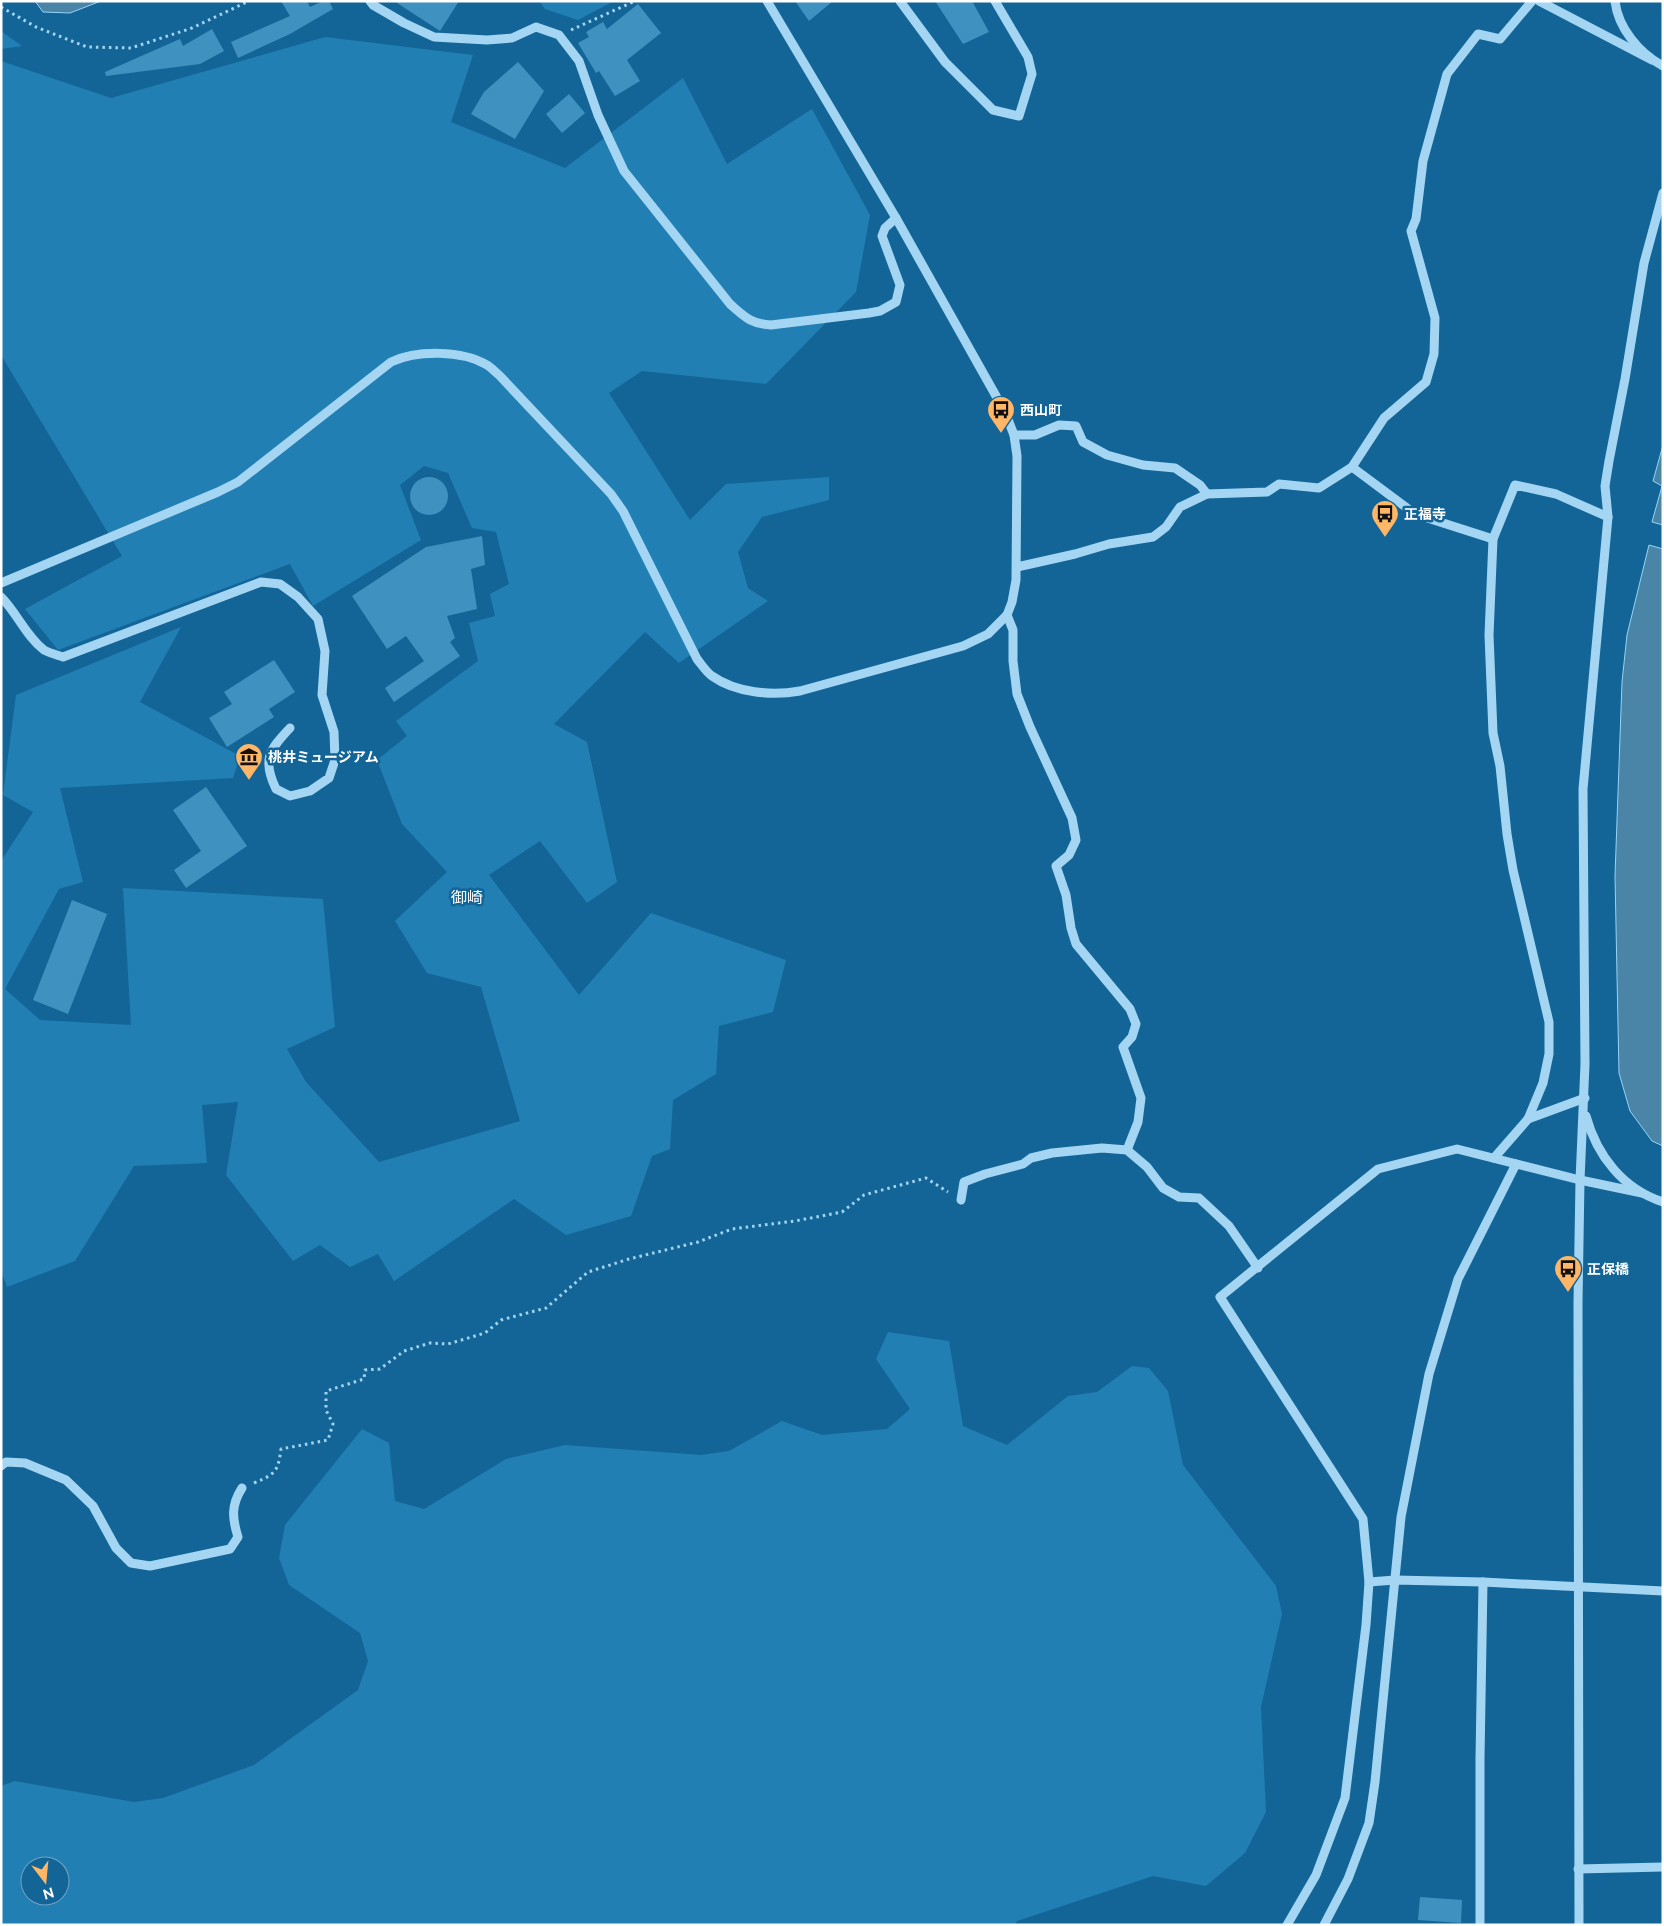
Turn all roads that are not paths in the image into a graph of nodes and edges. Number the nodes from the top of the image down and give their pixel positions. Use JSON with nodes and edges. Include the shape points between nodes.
{"nodes":[{"id":1,"x":370,"y":1,"type":"edge"},
{"id":2,"x":767,"y":1,"type":"edge"},
{"id":3,"x":900,"y":1,"type":"edge"},
{"id":4,"x":995,"y":1,"type":"edge"},
{"id":5,"x":1532,"y":1,"type":"edge"},
{"id":6,"x":1539,"y":1,"type":"edge"},
{"id":7,"x":1614,"y":1,"type":"edge"},
{"id":8,"x":1652,"y":60,"type":"junction"},
{"id":9,"x":1663,"y":66,"type":"edge"},
{"id":10,"x":1663,"y":194,"type":"edge"},
{"id":11,"x":896,"y":218,"type":"junction"},
{"id":12,"x":1014,"y":435,"type":"junction"},
{"id":13,"x":1352,"y":467,"type":"junction"},
{"id":14,"x":1207,"y":494,"type":"junction"},
{"id":15,"x":1608,"y":517,"type":"junction"},
{"id":16,"x":1493,"y":539,"type":"junction"},
{"id":17,"x":1017,"y":567,"type":"junction"},
{"id":18,"x":1,"y":583,"type":"edge"},
{"id":19,"x":1,"y":597,"type":"edge"},
{"id":20,"x":1007,"y":615,"type":"junction"},
{"id":21,"x":290,"y":728,"type":"dead end"},
{"id":22,"x":1585,"y":1098,"type":"junction"},
{"id":23,"x":1528,"y":1119,"type":"junction"},
{"id":24,"x":1127,"y":1150,"type":"junction"},
{"id":25,"x":1494,"y":1158,"type":"junction"},
{"id":26,"x":1516,"y":1164,"type":"junction"},
{"id":27,"x":1580,"y":1180,"type":"junction"},
{"id":28,"x":1642,"y":1193,"type":"junction"},
{"id":29,"x":961,"y":1200,"type":"road end"},
{"id":30,"x":1663,"y":1202,"type":"edge"},
{"id":31,"x":1258,"y":1268,"type":"junction"},
{"id":32,"x":1,"y":1466,"type":"edge"},
{"id":33,"x":242,"y":1488,"type":"road end"},
{"id":34,"x":1395,"y":1580,"type":"junction"},
{"id":35,"x":1369,"y":1582,"type":"junction"},
{"id":36,"x":1483,"y":1582,"type":"junction"},
{"id":37,"x":1577,"y":1585,"type":"junction"},
{"id":38,"x":1663,"y":1590,"type":"edge"},
{"id":39,"x":1663,"y":1867,"type":"edge"},
{"id":40,"x":1578,"y":1869,"type":"junction"},
{"id":41,"x":1287,"y":1925,"type":"edge"},
{"id":42,"x":1324,"y":1925,"type":"edge"},
{"id":43,"x":1480,"y":1925,"type":"edge"},
{"id":44,"x":1578,"y":1925,"type":"edge"}],
"edges":[{"from":1,"to":11,"type":"street","via":[[434,38],[512,38],[536,27],[559,35],[579,61],[598,115],[624,171],[730,304],[746,319],[771,325],[869,313],[896,302],[900,284],[882,236],[885,228]]},
{"from":2,"to":11,"type":"street"},
{"from":3,"to":4,"type":"street","via":[[945,62],[993,110],[1019,116],[1032,74],[1028,57]]},
{"from":5,"to":13,"type":"street","via":[[1500,38],[1478,34],[1447,74],[1422,161],[1416,219],[1411,231],[1435,318],[1434,354],[1426,382],[1384,418]]},
{"from":6,"to":8,"type":"street"},
{"from":7,"to":8,"type":"street","via":[[1627,34]]},
{"from":8,"to":9,"type":"street"},
{"from":10,"to":15,"type":"street","via":[[1644,263],[1609,461],[1605,486]]},
{"from":11,"to":12,"type":"street","via":[[1006,412]]},
{"from":12,"to":14,"type":"street","via":[[1035,435],[1059,425],[1076,426],[1083,442],[1107,455],[1143,465],[1174,468],[1200,485]]},
{"from":12,"to":17,"type":"street","via":[[1017,456]]},
{"from":13,"to":14,"type":"street","via":[[1319,488],[1279,484],[1267,492]]},
{"from":13,"to":16,"type":"street","via":[[1415,514]]},
{"from":14,"to":17,"type":"street","via":[[1180,507],[1166,527],[1153,537],[1109,544]]},
{"from":15,"to":16,"type":"street","via":[[1556,494],[1515,485]]},
{"from":15,"to":22,"type":"street","via":[[1583,789]]},
{"from":16,"to":23,"type":"street","via":[[1490,635],[1493,733],[1513,870],[1549,1022],[1549,1054],[1543,1083]]},
{"from":17,"to":20,"type":"street","via":[[1015,592]]},
{"from":18,"to":20,"type":"street","via":[[238,482],[391,362],[411,355],[432,353],[487,365],[610,494],[622,511],[697,659],[711,676],[724,683],[768,693],[788,694],[811,689],[963,646],[988,634]]},
{"from":19,"to":21,"type":"street","via":[[45,650],[63,657],[261,582],[280,584],[298,597],[318,619],[325,651],[322,695],[334,732],[336,760],[328,778],[310,791],[290,796],[276,789],[270,779],[268,758]]},
{"from":20,"to":24,"type":"street","via":[[1013,630],[1017,694],[1072,818],[1076,840],[1069,855],[1056,866],[1076,944],[1130,1009],[1136,1024],[1132,1037],[1123,1047],[1141,1098],[1138,1122]]},
{"from":22,"to":23,"type":"street"},
{"from":22,"to":27,"type":"street"},
{"from":22,"to":28,"type":"street","via":[[1591,1132],[1606,1159],[1626,1182]]},
{"from":23,"to":25,"type":"street"},
{"from":24,"to":29,"type":"street","via":[[1094,1149],[1031,1158],[1023,1164],[964,1182]]},
{"from":24,"to":31,"type":"street","via":[[1147,1166],[1163,1188],[1179,1197],[1199,1198],[1229,1226]]},
{"from":25,"to":26,"type":"street"},
{"from":25,"to":31,"type":"street","via":[[1457,1149],[1378,1169]]},
{"from":26,"to":27,"type":"street"},
{"from":26,"to":34,"type":"street","via":[[1458,1280],[1429,1374],[1401,1517]]},
{"from":27,"to":28,"type":"street"},
{"from":27,"to":37,"type":"street"},
{"from":28,"to":30,"type":"street"},
{"from":31,"to":35,"type":"street","via":[[1220,1297],[1364,1519]]},
{"from":32,"to":33,"type":"street","via":[[6,1462],[25,1463],[66,1480],[93,1506],[116,1548],[131,1563],[150,1566],[230,1548],[238,1536],[233,1519],[236,1498]]},
{"from":34,"to":35,"type":"street"},
{"from":34,"to":36,"type":"street"},
{"from":34,"to":42,"type":"street","via":[[1369,1823],[1348,1878]]},
{"from":35,"to":41,"type":"street","via":[[1345,1798],[1316,1875]]},
{"from":36,"to":37,"type":"street"},
{"from":36,"to":43,"type":"street"},
{"from":37,"to":38,"type":"street"},
{"from":37,"to":40,"type":"street"},
{"from":39,"to":40,"type":"street"},
{"from":40,"to":44,"type":"street"}]}
